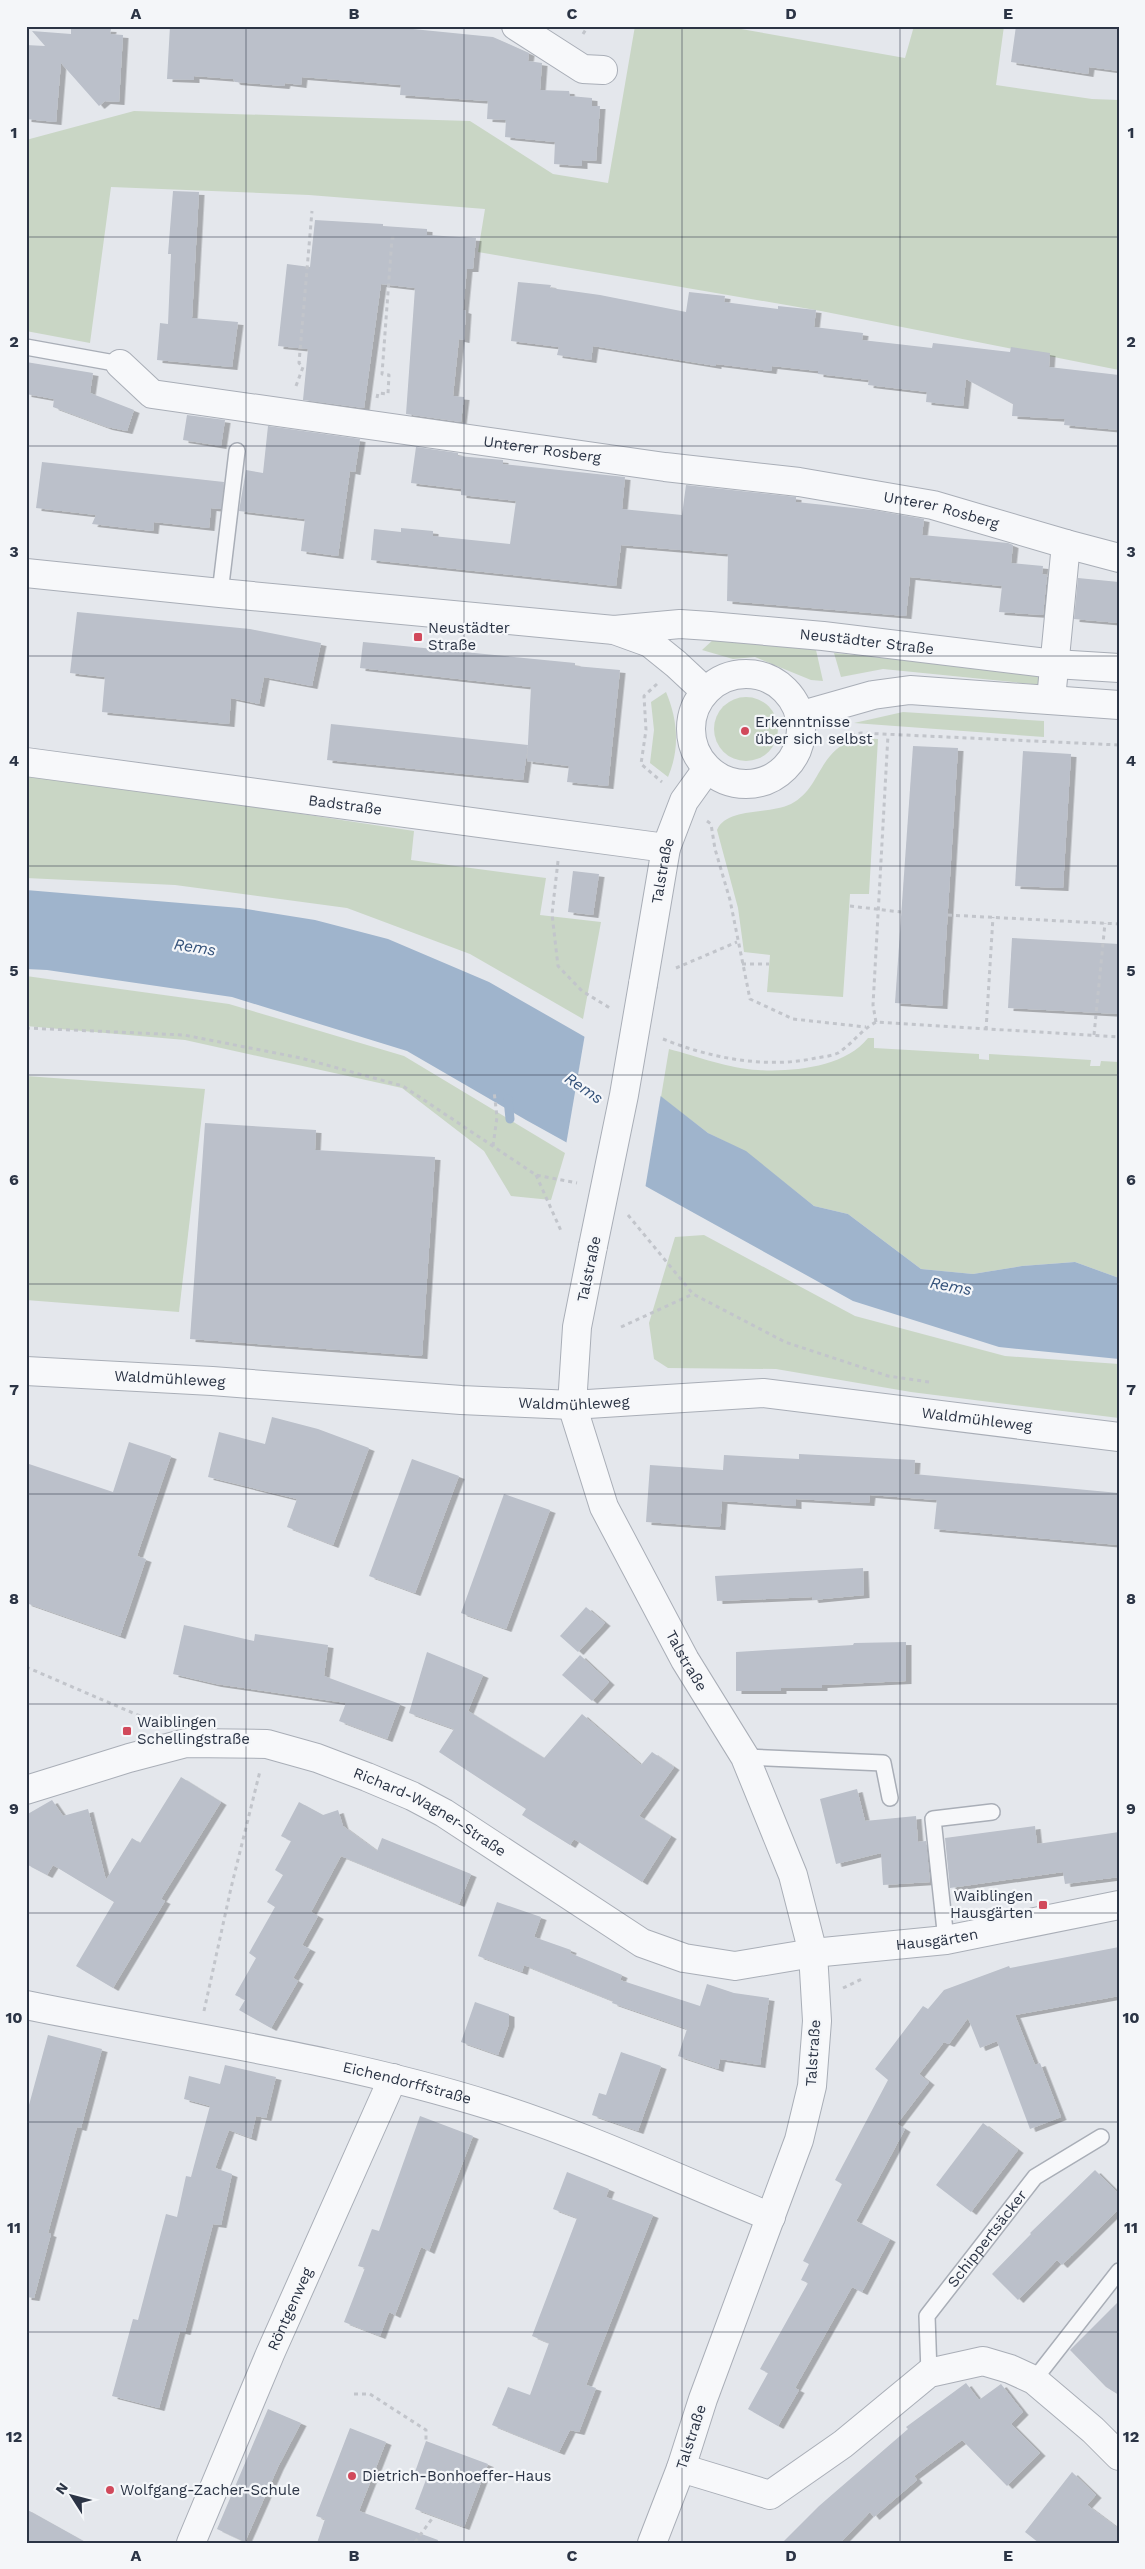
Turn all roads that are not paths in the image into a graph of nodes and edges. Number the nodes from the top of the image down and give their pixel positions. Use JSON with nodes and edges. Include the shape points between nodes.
{"nodes":[{"id":1,"x":516,"y":26,"type":"edge"},
{"id":2,"x":603,"y":70,"type":"dead end"},
{"id":3,"x":26,"y":347,"type":"edge"},
{"id":4,"x":120,"y":364,"type":"joint"},
{"id":5,"x":237,"y":451,"type":"dead end"},
{"id":6,"x":1066,"y":544,"type":"junction"},
{"id":7,"x":1119,"y":558,"type":"edge"},
{"id":8,"x":26,"y":573,"type":"edge"},
{"id":9,"x":220,"y":594,"type":"junction"},
{"id":10,"x":614,"y":630,"type":"junction"},
{"id":11,"x":1054,"y":664,"type":"junction"},
{"id":12,"x":1119,"y":668,"type":"edge"},
{"id":13,"x":705,"y":691,"type":"junction"},
{"id":14,"x":1051,"y":700,"type":"junction"},
{"id":15,"x":1119,"y":705,"type":"edge"},
{"id":16,"x":799,"y":716,"type":"junction"},
{"id":17,"x":26,"y":762,"type":"edge"},
{"id":18,"x":707,"y":769,"type":"junction"},
{"id":19,"x":666,"y":848,"type":"junction"},
{"id":20,"x":26,"y":1371,"type":"edge"},
{"id":21,"x":572,"y":1405,"type":"junction"},
{"id":22,"x":1119,"y":1437,"type":"edge"},
{"id":23,"x":745,"y":1757,"type":"junction"},
{"id":24,"x":26,"y":1790,"type":"edge"},
{"id":25,"x":890,"y":1798,"type":"dead end"},
{"id":26,"x":992,"y":1812,"type":"dead end"},
{"id":27,"x":1119,"y":1905,"type":"edge"},
{"id":28,"x":946,"y":1940,"type":"junction"},
{"id":29,"x":813,"y":1953,"type":"junction"},
{"id":30,"x":27,"y":2008,"type":"edge"},
{"id":31,"x":393,"y":2078,"type":"junction"},
{"id":32,"x":1100,"y":2137,"type":"dead end"},
{"id":33,"x":771,"y":2217,"type":"junction"},
{"id":34,"x":1119,"y":2271,"type":"edge"},
{"id":35,"x":929,"y":2373,"type":"junction"},
{"id":36,"x":1034,"y":2380,"type":"junction"},
{"id":37,"x":1119,"y":2456,"type":"edge"},
{"id":38,"x":681,"y":2468,"type":"junction"},
{"id":39,"x":192,"y":2543,"type":"edge"},
{"id":40,"x":652,"y":2543,"type":"edge"}],
"edges":[{"from":1,"to":2,"type":"street","via":[[583,70]]},
{"from":3,"to":4,"type":"lane","name":"Unterer Rosberg"},
{"from":4,"to":6,"type":"street","name":"Unterer Rosberg","via":[[152,394],[655,466],[799,482],[933,505]]},
{"from":5,"to":9,"type":"lane"},
{"from":6,"to":7,"type":"street","name":"Unterer Rosberg"},
{"from":6,"to":11,"type":"street"},
{"from":8,"to":9,"type":"street","name":"Neustädter Straße"},
{"from":9,"to":10,"type":"street","name":"Neustädter Straße"},
{"from":10,"to":11,"type":"street","name":"Neustädter Straße","via":[[680,624],[710,626]]},
{"from":10,"to":13,"type":"street","name":"Neustädter Straße","via":[[650,642]]},
{"from":11,"to":12,"type":"street","name":"Neustädter Straße"},
{"from":11,"to":14,"type":"street"},
{"from":13,"to":16,"type":"street","via":[[720,680],[738,674],[757,674],[774,681],[789,694]]},
{"from":13,"to":18,"type":"street","via":[[694,707],[690,725],[698,759]]},
{"from":14,"to":15,"type":"street"},
{"from":14,"to":16,"type":"street","via":[[910,690],[872,695]]},
{"from":16,"to":18,"type":"street","via":[[799,747],[777,776],[761,783],[743,785],[726,782]]},
{"from":17,"to":19,"type":"street","name":"Badstraße"},
{"from":18,"to":19,"type":"street","name":"Talstraße","via":[[684,801]]},
{"from":19,"to":21,"type":"street","name":"Talstraße","bridge":true,"via":[[624,1095],[577,1328]]},
{"from":20,"to":21,"type":"street","name":"Waldmühleweg"},
{"from":21,"to":22,"type":"street","name":"Waldmühleweg","via":[[763,1393]]},
{"from":21,"to":23,"type":"street","name":"Talstraße","via":[[604,1507],[685,1660]]},
{"from":23,"to":25,"type":"lane","via":[[883,1763]]},
{"from":23,"to":29,"type":"street","name":"Talstraße","via":[[793,1875]]},
{"from":24,"to":29,"type":"street","name":"Richard-Wagner-Straße","via":[[186,1743],[267,1744],[317,1758],[412,1796],[642,1943],[684,1958],[735,1966]]},
{"from":26,"to":28,"type":"lane","via":[[933,1819]]},
{"from":27,"to":28,"type":"street","name":"Hausgärten"},
{"from":28,"to":29,"type":"street","name":"Hausgärten"},
{"from":29,"to":33,"type":"street","name":"Talstraße","via":[[817,2032],[812,2086],[799,2140]]},
{"from":30,"to":31,"type":"street","name":"Eichendorffstraße","via":[[198,2038]]},
{"from":31,"to":33,"type":"street","name":"Eichendorffstraße","via":[[492,2106],[592,2142]]},
{"from":31,"to":39,"type":"street","name":"Röntgenweg","via":[[270,2354]]},
{"from":32,"to":35,"type":"lane","name":"Schippertsäcker","via":[[1035,2177],[927,2316]]},
{"from":33,"to":38,"type":"street","name":"Talstraße","via":[[703,2399]]},
{"from":34,"to":36,"type":"lane"},
{"from":35,"to":36,"type":"street","via":[[983,2361]]},
{"from":35,"to":38,"type":"street","via":[[843,2444],[770,2495]]},
{"from":36,"to":37,"type":"street"},
{"from":38,"to":40,"type":"street","name":"Talstraße"}]}
